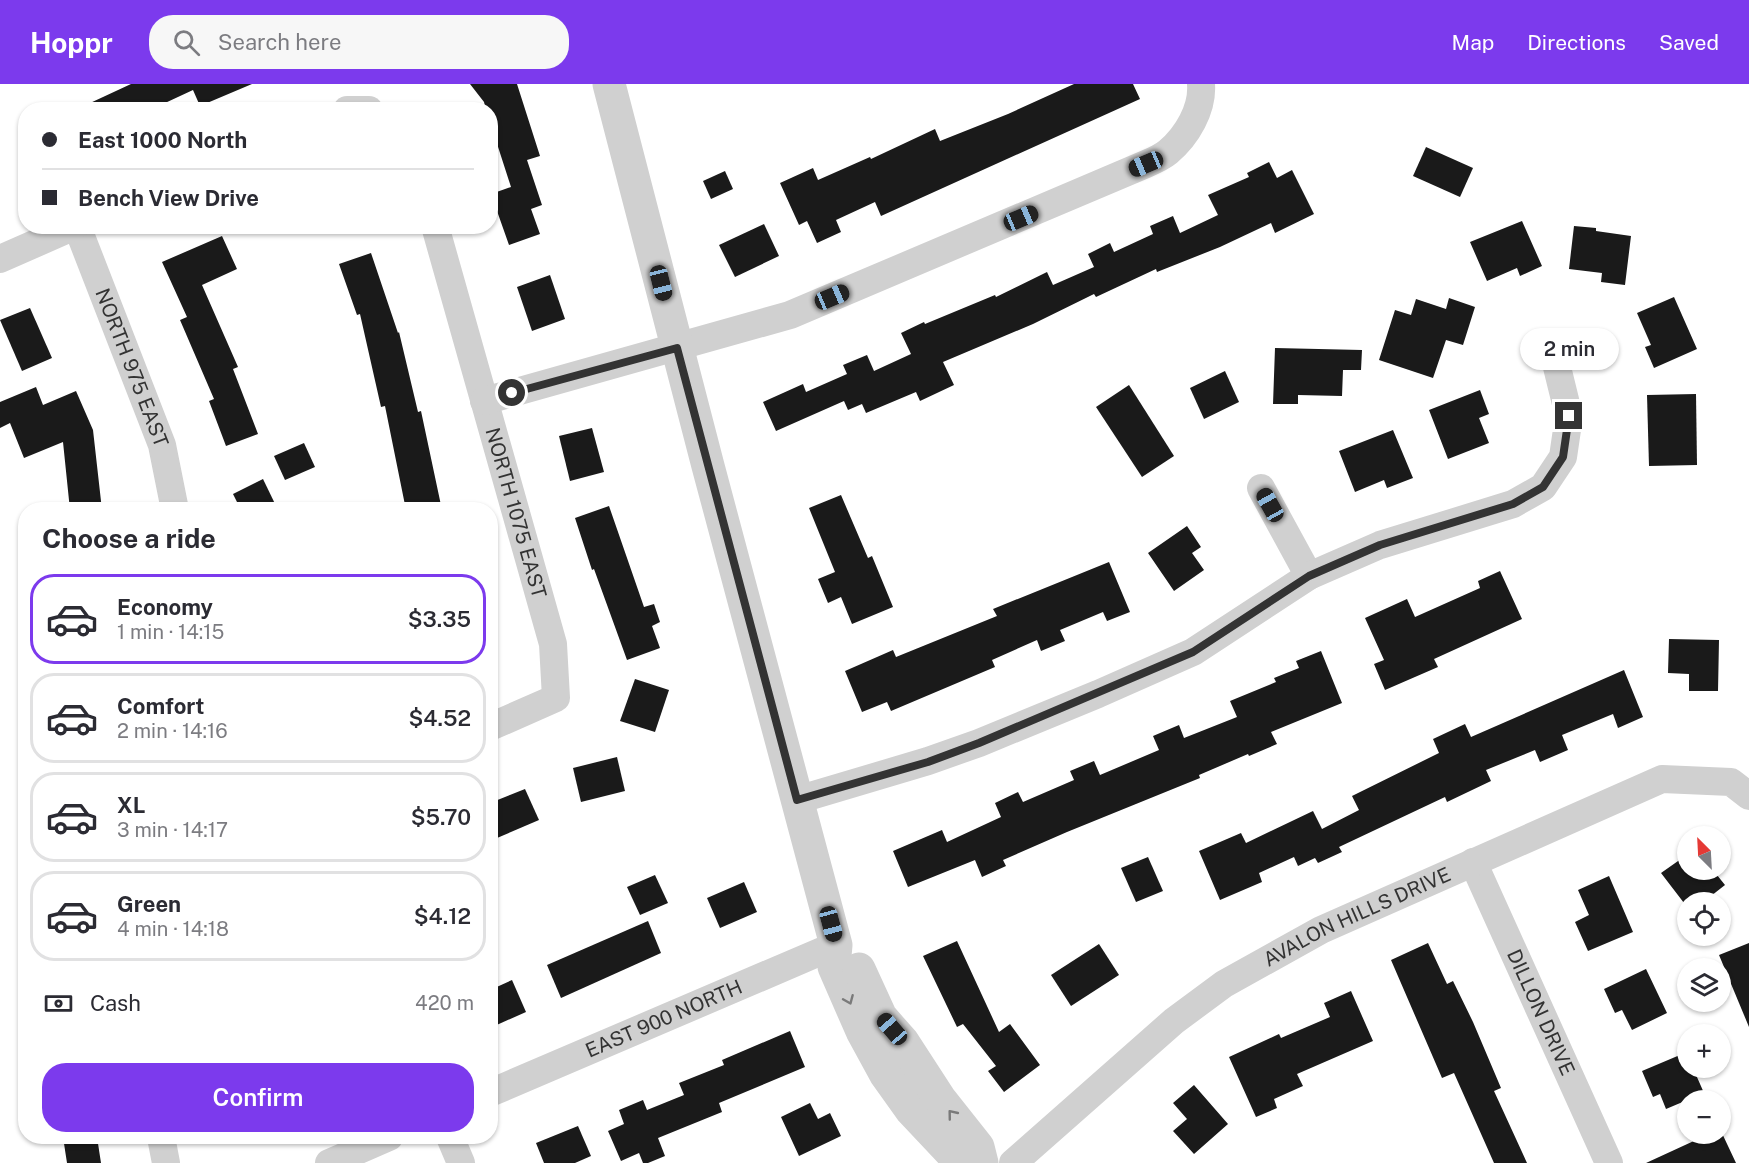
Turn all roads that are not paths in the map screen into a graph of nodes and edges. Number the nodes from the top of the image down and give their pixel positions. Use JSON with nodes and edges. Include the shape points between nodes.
{"nodes":[{"id":1,"x":609,"y":84,"type":"edge"},
{"id":2,"x":1202,"y":84,"type":"edge"},
{"id":3,"x":58,"y":234,"type":"edge"},
{"id":4,"x":79,"y":234,"type":"edge"},
{"id":5,"x":437,"y":234,"type":"edge"},
{"id":6,"x":0,"y":259,"type":"edge"},
{"id":7,"x":677,"y":348,"type":"junction"},
{"id":8,"x":1555,"y":358,"type":"dead end"},
{"id":9,"x":484,"y":401,"type":"junction"},
{"id":10,"x":1261,"y":488,"type":"dead end"},
{"id":11,"x":173,"y":502,"type":"edge"},
{"id":12,"x":1309,"y":576,"type":"junction"},
{"id":13,"x":498,"y":723,"type":"edge"},
{"id":14,"x":1749,"y":796,"type":"edge"},
{"id":15,"x":797,"y":800,"type":"junction"},
{"id":16,"x":1473,"y":862,"type":"junction"},
{"id":17,"x":836,"y":945,"type":"junction"},
{"id":18,"x":498,"y":1090,"type":"edge"},
{"id":19,"x":162,"y":1144,"type":"edge"},
{"id":20,"x":373,"y":1144,"type":"edge"},
{"id":21,"x":453,"y":1144,"type":"edge"},
{"id":22,"x":166,"y":1163,"type":"edge"},
{"id":23,"x":329,"y":1163,"type":"edge"},
{"id":24,"x":461,"y":1163,"type":"edge"},
{"id":25,"x":961,"y":1163,"type":"edge"},
{"id":26,"x":982,"y":1163,"type":"edge"},
{"id":27,"x":1013,"y":1163,"type":"edge"},
{"id":28,"x":1609,"y":1163,"type":"edge"}],
"edges":[{"from":1,"to":7,"type":"street"},
{"from":2,"to":7,"type":"street","via":[[1196,115],[1185,135],[1167,153],[1146,164],[790,315]]},
{"from":3,"to":6,"type":"street"},
{"from":4,"to":11,"type":"street","name":"NORTH 975 EAST","via":[[162,445]]},
{"from":5,"to":9,"type":"street","name":"NORTH 1075 EAST"},
{"from":7,"to":9,"type":"street"},
{"from":7,"to":15,"type":"street"},
{"from":8,"to":12,"type":"street","via":[[1569,416],[1563,457],[1543,487],[1513,504],[1380,545]]},
{"from":9,"to":13,"type":"street","name":"NORTH 1075 EAST","via":[[553,644],[556,698]]},
{"from":10,"to":12,"type":"street"},
{"from":12,"to":15,"type":"street","via":[[1193,652],[1098,694],[928,762]]},
{"from":14,"to":16,"type":"street","name":"AVALON HILLS DRIVE","via":[[1731,782],[1662,779]]},
{"from":15,"to":17,"type":"street"},
{"from":16,"to":27,"type":"street","name":"AVALON HILLS DRIVE","via":[[1321,930],[1224,984],[1174,1022]]},
{"from":16,"to":28,"type":"street","name":"DILLON DRIVE"},
{"from":17,"to":18,"type":"street","name":"EAST 900 NORTH"},
{"from":17,"to":25,"type":"street","one_way":true,"via":[[834,967],[886,1075],[911,1110]]},
{"from":26,"to":17,"type":"street","one_way":true,"via":[[978,1147],[881,1017],[854,958]]},
{"from":19,"to":22,"type":"street"},
{"from":20,"to":23,"type":"street"},
{"from":21,"to":24,"type":"street"}]}
